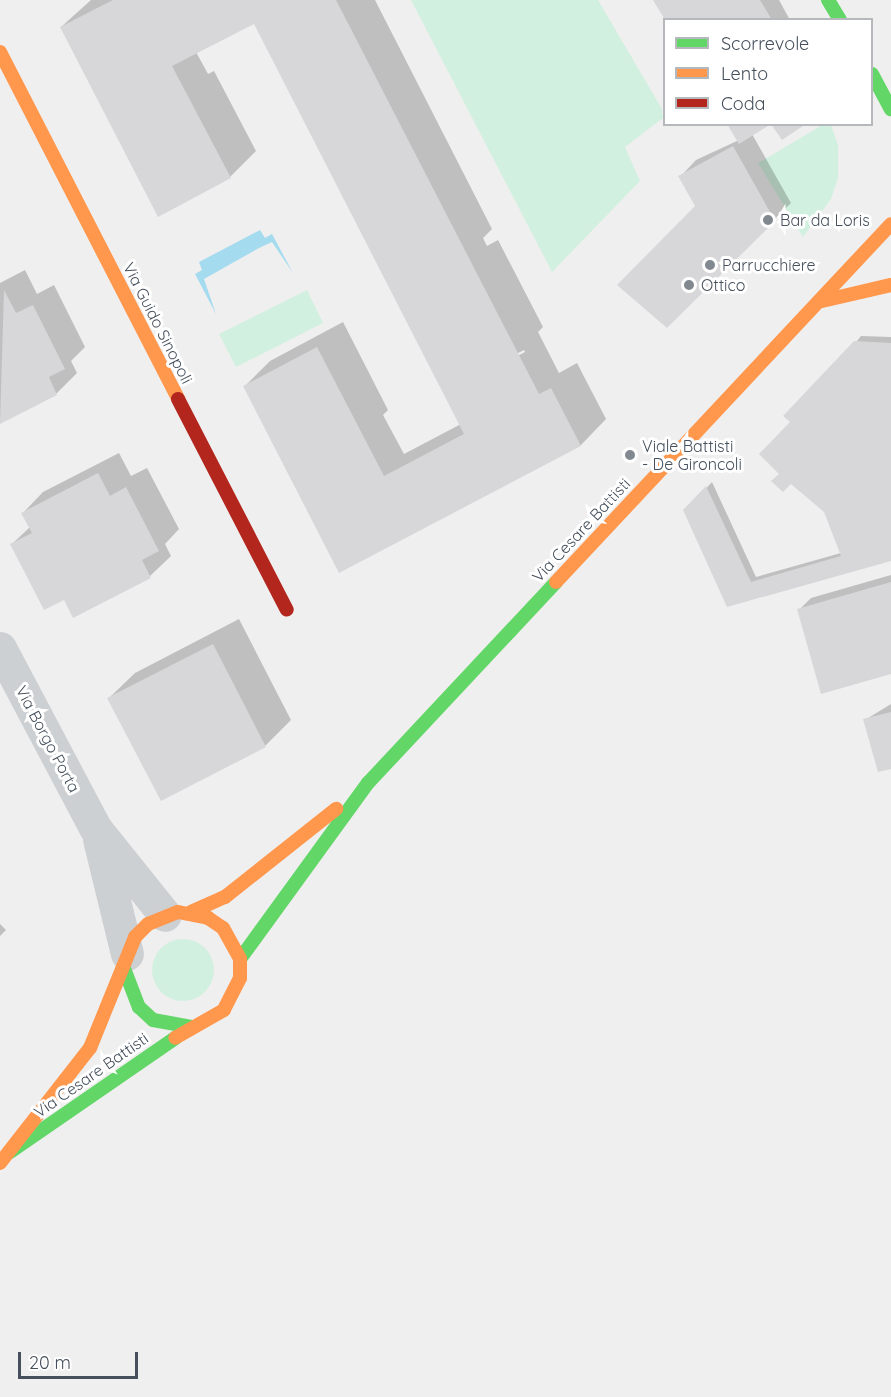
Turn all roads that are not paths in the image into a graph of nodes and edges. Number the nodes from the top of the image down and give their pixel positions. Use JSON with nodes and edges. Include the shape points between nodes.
{"nodes":[{"id":1,"x":828,"y":0,"type":"edge"},
{"id":2,"x":839,"y":18,"type":"edge"},
{"id":3,"x":0,"y":52,"type":"edge"},
{"id":4,"x":873,"y":76,"type":"edge"},
{"id":5,"x":891,"y":109,"type":"edge"},
{"id":6,"x":891,"y":224,"type":"edge"},
{"id":7,"x":891,"y":285,"type":"edge"},
{"id":8,"x":822,"y":301,"type":"junction"},
{"id":9,"x":287,"y":610,"type":"dead end"},
{"id":10,"x":0,"y":648,"type":"edge"},
{"id":11,"x":368,"y":783,"type":"junction"},
{"id":12,"x":96,"y":829,"type":"junction"},
{"id":13,"x":178,"y":914,"type":"junction"},
{"id":14,"x":240,"y":959,"type":"junction"},
{"id":15,"x":126,"y":963,"type":"junction"},
{"id":16,"x":191,"y":1027,"type":"junction"},
{"id":17,"x":10,"y":1152,"type":"junction"},
{"id":18,"x":0,"y":1163,"type":"edge"}],
"edges":[{"from":1,"to":2,"type":"street"},
{"from":3,"to":9,"type":"street","name":"Via Guido Sinopoli"},
{"from":4,"to":5,"type":"street"},
{"from":6,"to":8,"type":"street","name":"Via Cesare Battisti"},
{"from":7,"to":8,"type":"street"},
{"from":8,"to":11,"type":"street","name":"Via Cesare Battisti"},
{"from":10,"to":12,"type":"street","name":"Via Borgo Porta"},
{"from":11,"to":13,"type":"street","name":"Via Cesare Battisti","via":[[225,897]]},
{"from":11,"to":14,"type":"street","name":"Via Cesare Battisti"},
{"from":12,"to":13,"type":"street","name":"Via Borgo Porta"},
{"from":12,"to":15,"type":"street","name":"Via Borgo Porta"},
{"from":13,"to":14,"type":"street","via":[[223,928]]},
{"from":13,"to":15,"type":"street","name":"Via Cesare Battisti","via":[[135,937]]},
{"from":14,"to":16,"type":"street","name":"Via Cesare Battisti","via":[[235,996],[209,1021]]},
{"from":15,"to":16,"type":"street","name":"Via Cesare Battisti","via":[[139,1007],[153,1020]]},
{"from":15,"to":17,"type":"street","name":"Via Cesare Battisti","via":[[90,1048]]},
{"from":16,"to":17,"type":"street","name":"Via Cesare Battisti"},
{"from":17,"to":18,"type":"street","name":"Via Cesare Battisti"}]}
